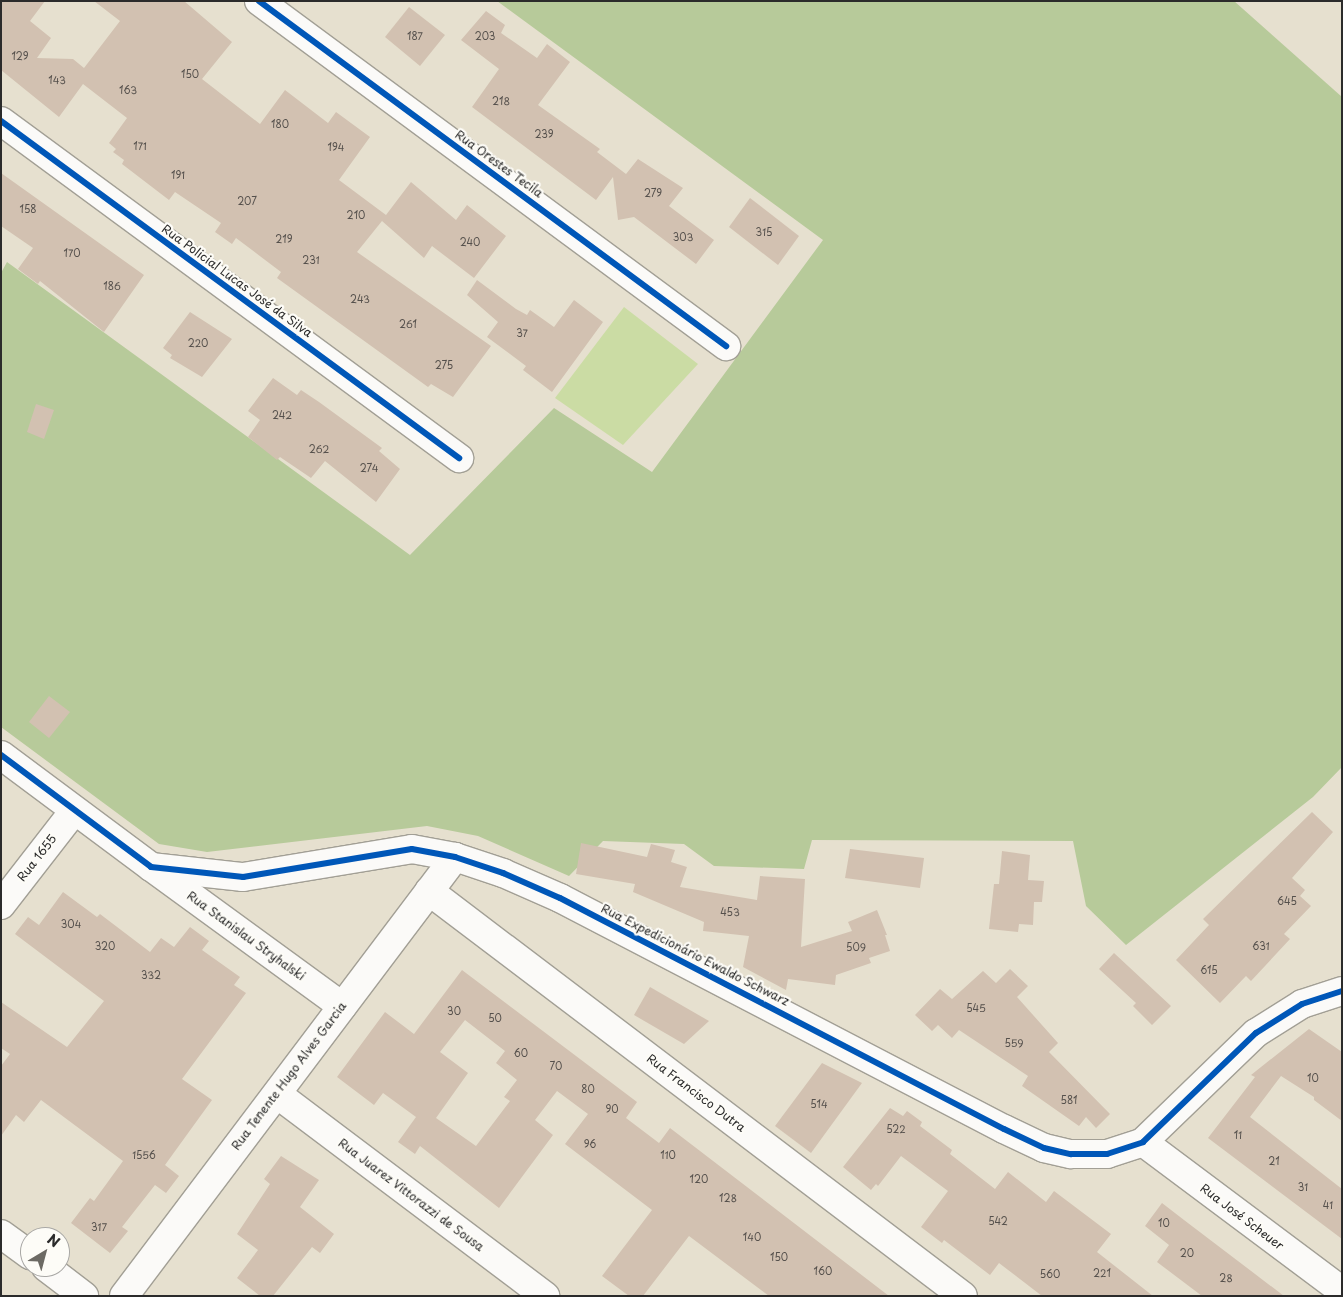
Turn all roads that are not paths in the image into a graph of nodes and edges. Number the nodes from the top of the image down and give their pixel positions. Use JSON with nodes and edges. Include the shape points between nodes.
{"nodes":[{"id":1,"x":259,"y":1,"type":"edge"},
{"id":2,"x":1,"y":121,"type":"edge"},
{"id":3,"x":726,"y":346,"type":"dead end"},
{"id":4,"x":459,"y":458,"type":"dead end"},
{"id":5,"x":1,"y":755,"type":"edge"},
{"id":6,"x":74,"y":811,"type":"junction"},
{"id":7,"x":455,"y":857,"type":"junction"},
{"id":8,"x":151,"y":867,"type":"junction"},
{"id":9,"x":429,"y":891,"type":"junction"},
{"id":10,"x":1,"y":905,"type":"edge"},
{"id":11,"x":1341,"y":992,"type":"edge"},
{"id":12,"x":342,"y":1006,"type":"junction"},
{"id":13,"x":277,"y":1094,"type":"junction"},
{"id":14,"x":1142,"y":1142,"type":"junction"},
{"id":15,"x":1,"y":1234,"type":"edge"},
{"id":16,"x":20,"y":1248,"type":"edge"},
{"id":17,"x":59,"y":1277,"type":"edge"},
{"id":18,"x":1342,"y":1291,"type":"edge"},
{"id":19,"x":84,"y":1296,"type":"edge"},
{"id":20,"x":124,"y":1296,"type":"edge"},
{"id":21,"x":545,"y":1296,"type":"edge"},
{"id":22,"x":963,"y":1296,"type":"edge"}],
"edges":[{"from":1,"to":3,"type":"street","name":"Rua Orestes Tecila"},
{"from":2,"to":4,"type":"street","name":"Rua Policial Lucas José da Silva"},
{"from":5,"to":6,"type":"street"},
{"from":6,"to":8,"type":"street"},
{"from":6,"to":10,"type":"street","name":"Rua 1655"},
{"from":7,"to":8,"type":"street","name":"Rua Expedicionário Ewaldo Schwarz","via":[[412,848],[243,876]]},
{"from":7,"to":9,"type":"street","name":"Rua Tenente Hugo Alves Garcia"},
{"from":7,"to":14,"type":"street","name":"Rua Expedicionário Ewaldo Schwarz","via":[[503,873],[560,898],[1044,1148],[1071,1154],[1107,1154]]},
{"from":8,"to":12,"type":"street","name":"Rua Stanislau Stryhalski"},
{"from":9,"to":12,"type":"street","name":"Rua Tenente Hugo Alves Garcia"},
{"from":9,"to":22,"type":"street","name":"Rua Francisco Dutra"},
{"from":11,"to":14,"type":"street","name":"Rua Expedicionário Ewaldo Schwarz","via":[[1302,1004],[1256,1033]]},
{"from":12,"to":13,"type":"street","name":"Rua Tenente Hugo Alves Garcia"},
{"from":13,"to":20,"type":"street","name":"Rua Tenente Hugo Alves Garcia"},
{"from":13,"to":21,"type":"street","name":"Rua Juarez Vittorazzi de Sousa"},
{"from":14,"to":18,"type":"street","name":"Rua José Scheuer"},
{"from":15,"to":16,"type":"street"},
{"from":17,"to":19,"type":"street"}]}
